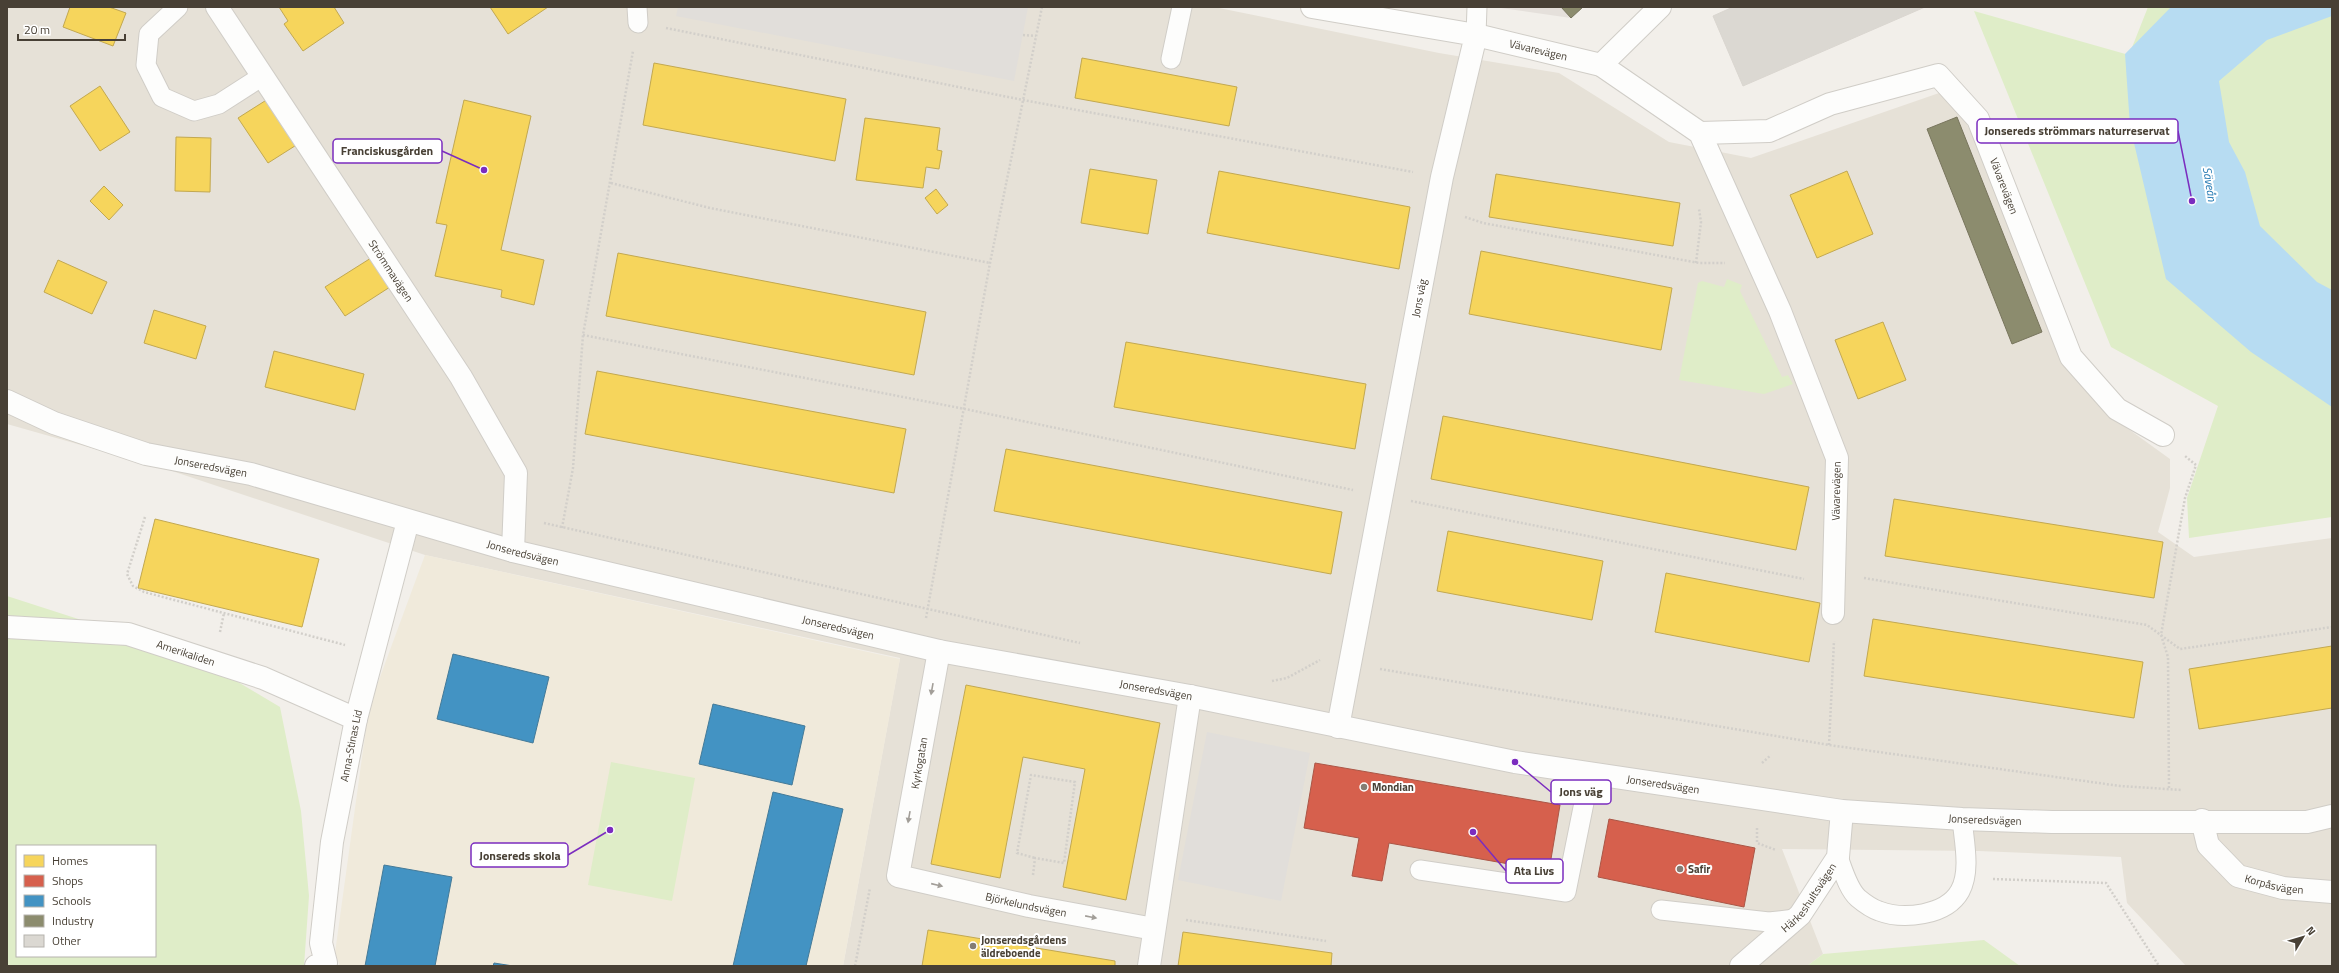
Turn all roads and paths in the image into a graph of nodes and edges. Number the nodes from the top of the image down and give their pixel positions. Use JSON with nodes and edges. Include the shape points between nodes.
{"nodes":[{"id":1,"x":178,"y":7,"type":"edge"},
{"id":2,"x":217,"y":7,"type":"edge"},
{"id":3,"x":1042,"y":7,"type":"edge"},
{"id":4,"x":1182,"y":7,"type":"edge"},
{"id":5,"x":1312,"y":7,"type":"edge"},
{"id":6,"x":1477,"y":7,"type":"edge"},
{"id":7,"x":1660,"y":7,"type":"edge"},
{"id":8,"x":638,"y":15,"type":"edge"},
{"id":9,"x":1023,"y":35,"type":"dead end"},
{"id":10,"x":1476,"y":35,"type":"junction"},
{"id":11,"x":1036,"y":36,"type":"junction"},
{"id":12,"x":1171,"y":59,"type":"dead end"},
{"id":13,"x":1601,"y":65,"type":"junction"},
{"id":14,"x":261,"y":77,"type":"junction"},
{"id":15,"x":1023,"y":100,"type":"junction"},
{"id":16,"x":1700,"y":133,"type":"junction"},
{"id":17,"x":1442,"y":177,"type":"junction"},
{"id":18,"x":611,"y":183,"type":"junction"},
{"id":19,"x":1698,"y":202,"type":"dead end"},
{"id":20,"x":1436,"y":208,"type":"junction"},
{"id":21,"x":990,"y":263,"type":"junction"},
{"id":22,"x":1696,"y":263,"type":"junction"},
{"id":23,"x":1759,"y":264,"type":"junction"},
{"id":24,"x":583,"y":335,"type":"junction"},
{"id":25,"x":7,"y":401,"type":"edge"},
{"id":26,"x":964,"y":409,"type":"junction"},
{"id":27,"x":2163,"y":435,"type":"joint"},
{"id":28,"x":1382,"y":496,"type":"junction"},
{"id":29,"x":145,"y":517,"type":"dead end"},
{"id":30,"x":408,"y":521,"type":"junction"},
{"id":31,"x":562,"y":528,"type":"dead end"},
{"id":32,"x":513,"y":551,"type":"junction"},
{"id":33,"x":1834,"y":573,"type":"junction"},
{"id":34,"x":1833,"y":612,"type":"joint"},
{"id":35,"x":7,"y":627,"type":"edge"},
{"id":36,"x":2332,"y":627,"type":"edge"},
{"id":37,"x":2162,"y":635,"type":"junction"},
{"id":38,"x":929,"y":649,"type":"junction"},
{"id":39,"x":374,"y":653,"type":"junction"},
{"id":40,"x":1190,"y":696,"type":"junction"},
{"id":41,"x":356,"y":719,"type":"junction"},
{"id":42,"x":1338,"y":727,"type":"junction"},
{"id":43,"x":1829,"y":745,"type":"dead end"},
{"id":44,"x":1771,"y":755,"type":"dead end"},
{"id":45,"x":1762,"y":763,"type":"dead end"},
{"id":46,"x":1590,"y":773,"type":"junction"},
{"id":47,"x":2169,"y":788,"type":"dead end"},
{"id":48,"x":1842,"y":811,"type":"junction"},
{"id":49,"x":2332,"y":816,"type":"edge"},
{"id":50,"x":1962,"y":819,"type":"junction"},
{"id":51,"x":2202,"y":820,"type":"junction"},
{"id":52,"x":1838,"y":857,"type":"junction"},
{"id":53,"x":1035,"y":858,"type":"junction"},
{"id":54,"x":1420,"y":870,"type":"dead end"},
{"id":55,"x":899,"y":874,"type":"junction"},
{"id":56,"x":1965,"y":878,"type":"junction"},
{"id":57,"x":2332,"y":892,"type":"edge"},
{"id":58,"x":1028,"y":906,"type":"junction"},
{"id":59,"x":1661,"y":910,"type":"dead end"},
{"id":60,"x":1795,"y":919,"type":"junction"},
{"id":61,"x":1155,"y":922,"type":"junction"},
{"id":62,"x":1326,"y":941,"type":"dead end"},
{"id":63,"x":323,"y":965,"type":"edge"},
{"id":64,"x":856,"y":966,"type":"edge"},
{"id":65,"x":1149,"y":966,"type":"edge"},
{"id":66,"x":1741,"y":966,"type":"edge"},
{"id":67,"x":2159,"y":966,"type":"edge"}],
"edges":[{"from":1,"to":14,"type":"lane","via":[[149,34],[146,65],[162,97],[194,111],[219,104]]},
{"from":2,"to":14,"type":"street","name":"Strömmavägen"},
{"from":3,"to":11,"type":"path"},
{"from":4,"to":12,"type":"lane"},
{"from":5,"to":10,"type":"street"},
{"from":6,"to":10,"type":"lane"},
{"from":7,"to":13,"type":"street"},
{"from":8,"to":15,"type":"path"},
{"from":8,"to":18,"type":"path"},
{"from":9,"to":11,"type":"path"},
{"from":10,"to":13,"type":"street","name":"Vävarevägen","via":[[1573,56]]},
{"from":10,"to":17,"type":"street","name":"Jons väg"},
{"from":11,"to":15,"type":"path"},
{"from":13,"to":16,"type":"street","name":"Vävarevägen"},
{"from":14,"to":32,"type":"street","name":"Strömmavägen","via":[[461,377],[516,473]]},
{"from":15,"to":17,"type":"path"},
{"from":15,"to":21,"type":"path"},
{"from":16,"to":23,"type":"street","name":"Vävarevägen"},
{"from":16,"to":27,"type":"street","name":"Vävarevägen","via":[[1769,131],[1830,104],[1938,75],[1978,119],[2071,357],[2117,409]]},
{"from":17,"to":20,"type":"street","name":"Jons väg"},
{"from":18,"to":21,"type":"path","via":[[710,208]]},
{"from":18,"to":24,"type":"path"},
{"from":19,"to":22,"type":"path","via":[[1701,222]]},
{"from":20,"to":22,"type":"path","via":[[1483,223]]},
{"from":20,"to":28,"type":"street","name":"Jons väg"},
{"from":21,"to":26,"type":"path"},
{"from":22,"to":23,"type":"path"},
{"from":23,"to":33,"type":"street","name":"Vävarevägen","via":[[1837,458]]},
{"from":24,"to":26,"type":"path"},
{"from":24,"to":31,"type":"path","via":[[573,468]]},
{"from":25,"to":30,"type":"street","name":"Jonseredsvägen","via":[[54,423],[146,454],[251,474]]},
{"from":26,"to":28,"type":"path"},
{"from":26,"to":38,"type":"path"},
{"from":27,"to":37,"type":"path","via":[[2196,465],[2185,498]]},
{"from":28,"to":33,"type":"path","via":[[1806,579]]},
{"from":28,"to":42,"type":"street","name":"Jons väg"},
{"from":29,"to":39,"type":"path","via":[[126,574],[133,586],[144,592]]},
{"from":30,"to":32,"type":"street","name":"Jonseredsvägen"},
{"from":30,"to":39,"type":"street","name":"Anna-Stinas Lid"},
{"from":32,"to":38,"type":"street","name":"Jonseredsvägen"},
{"from":33,"to":34,"type":"street","name":"Vävarevägen"},
{"from":33,"to":37,"type":"path","via":[[2147,625]]},
{"from":34,"to":43,"type":"path","via":[[1834,659]]},
{"from":35,"to":41,"type":"street","name":"Amerikaliden","via":[[128,634],[263,678]]},
{"from":36,"to":37,"type":"path","via":[[2180,649]]},
{"from":37,"to":47,"type":"path","via":[[2168,657]]},
{"from":38,"to":40,"type":"street","name":"Jonseredsvägen"},
{"from":38,"to":55,"type":"street","name":"Kyrkogatan","one_way":true},
{"from":39,"to":41,"type":"street","name":"Anna-Stinas Lid"},
{"from":40,"to":42,"type":"street","name":"Jonseredsvägen"},
{"from":40,"to":61,"type":"street"},
{"from":41,"to":63,"type":"street","name":"Anna-Stinas Lid","via":[[332,842],[321,944]]},
{"from":42,"to":46,"type":"street","name":"Jonseredsvägen","via":[[1515,762]]},
{"from":44,"to":45,"type":"path"},
{"from":46,"to":48,"type":"street","name":"Jonseredsvägen"},
{"from":46,"to":54,"type":"lane","via":[[1566,892]]},
{"from":48,"to":50,"type":"street","name":"Jonseredsvägen"},
{"from":48,"to":52,"type":"street","name":"Härkeshultsvägen"},
{"from":49,"to":51,"type":"street","name":"Jonseredsvägen","via":[[2307,822]]},
{"from":50,"to":51,"type":"street","name":"Jonseredsvägen","via":[[2052,822]]},
{"from":50,"to":56,"type":"lane"},
{"from":51,"to":57,"type":"street","name":"Korpåsvägen","via":[[2208,845],[2238,876],[2283,888]]},
{"from":52,"to":56,"type":"lane","via":[[1857,898],[1878,911],[1906,916],[1930,912],[1949,903],[1960,892]]},
{"from":52,"to":60,"type":"street","name":"Härkeshultsvägen"},
{"from":53,"to":53,"type":"path","via":[[1064,863],[1074,782],[1031,775],[1018,853]]},
{"from":53,"to":58,"type":"path"},
{"from":55,"to":58,"type":"street","name":"Björkelundsvägen","one_way":true},
{"from":55,"to":64,"type":"path","via":[[874,865]]},
{"from":56,"to":67,"type":"path","via":[[2106,883]]},
{"from":58,"to":61,"type":"street","name":"Björkelundsvägen","one_way":true},
{"from":59,"to":60,"type":"lane","via":[[1769,922]]},
{"from":60,"to":66,"type":"street","name":"Härkeshultsvägen"},
{"from":61,"to":62,"type":"path"},
{"from":61,"to":65,"type":"street"}]}
